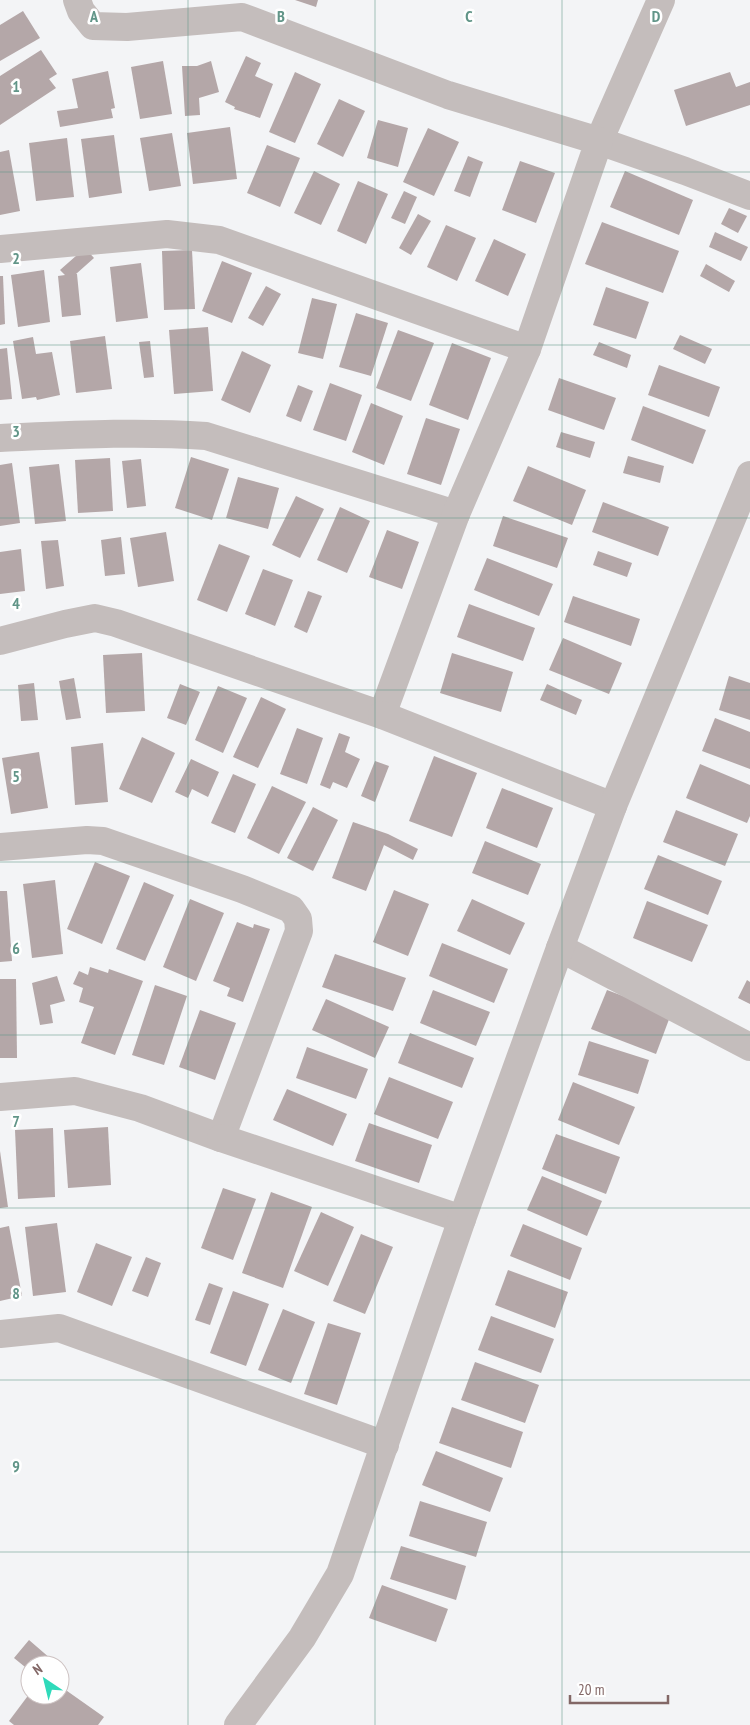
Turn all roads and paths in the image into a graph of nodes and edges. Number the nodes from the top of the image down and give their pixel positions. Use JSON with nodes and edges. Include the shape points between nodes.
{"nodes":[{"id":1,"x":77,"y":0,"type":"edge"},
{"id":2,"x":661,"y":0,"type":"edge"},
{"id":3,"x":599,"y":141,"type":"junction"},
{"id":4,"x":750,"y":196,"type":"edge"},
{"id":5,"x":0,"y":249,"type":"edge"},
{"id":6,"x":527,"y":349,"type":"junction"},
{"id":7,"x":0,"y":438,"type":"edge"},
{"id":8,"x":750,"y":475,"type":"edge"},
{"id":9,"x":456,"y":514,"type":"junction"},
{"id":10,"x":0,"y":641,"type":"edge"},
{"id":11,"x":382,"y":715,"type":"junction"},
{"id":12,"x":613,"y":806,"type":"junction"},
{"id":13,"x":0,"y":846,"type":"edge"},
{"id":14,"x":560,"y":948,"type":"junction"},
{"id":15,"x":750,"y":1047,"type":"edge"},
{"id":16,"x":0,"y":1097,"type":"edge"},
{"id":17,"x":222,"y":1138,"type":"junction"},
{"id":18,"x":462,"y":1220,"type":"junction"},
{"id":19,"x":0,"y":1334,"type":"edge"},
{"id":20,"x":385,"y":1445,"type":"junction"},
{"id":21,"x":238,"y":1725,"type":"edge"}],
"edges":[{"from":1,"to":3,"type":"street","via":[[93,26],[127,27],[242,18],[448,95]]},
{"from":2,"to":3,"type":"street"},
{"from":3,"to":4,"type":"street"},
{"from":3,"to":6,"type":"street"},
{"from":5,"to":6,"type":"street","via":[[167,234],[219,240]]},
{"from":6,"to":9,"type":"street"},
{"from":7,"to":9,"type":"street","via":[[102,433],[206,436]]},
{"from":8,"to":12,"type":"street"},
{"from":9,"to":11,"type":"street"},
{"from":10,"to":11,"type":"street","via":[[95,618]]},
{"from":11,"to":12,"type":"street"},
{"from":12,"to":14,"type":"street"},
{"from":13,"to":17,"type":"street","via":[[103,841],[291,909],[298,919],[299,931]]},
{"from":14,"to":15,"type":"street"},
{"from":14,"to":18,"type":"street"},
{"from":16,"to":17,"type":"street","via":[[75,1091],[140,1108]]},
{"from":17,"to":18,"type":"street"},
{"from":18,"to":20,"type":"street"},
{"from":19,"to":20,"type":"street","via":[[59,1328]]},
{"from":20,"to":21,"type":"street","via":[[340,1574],[302,1638]]}]}
